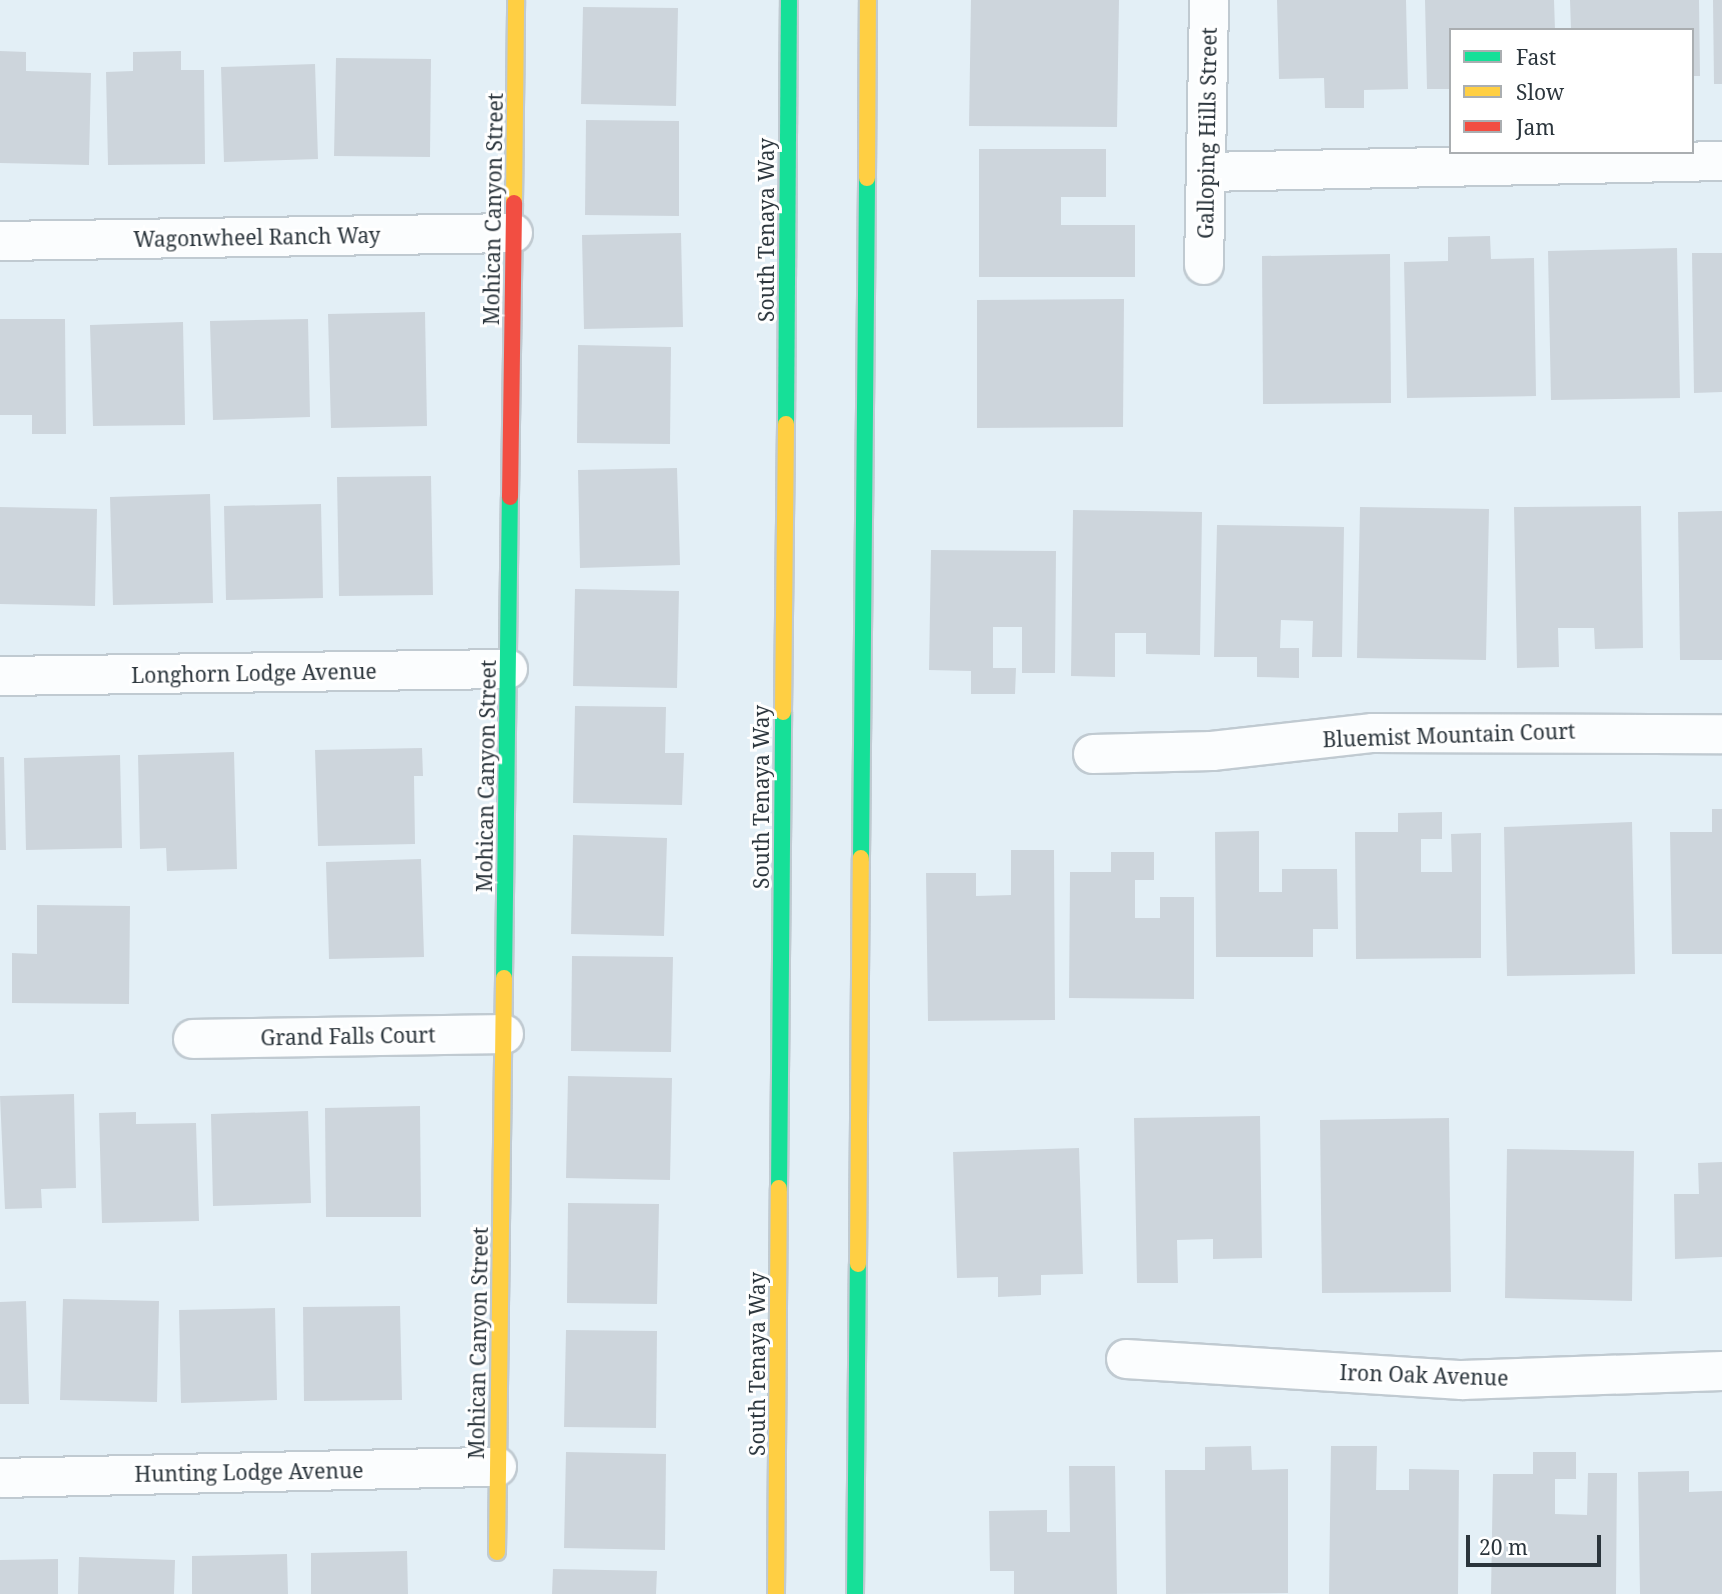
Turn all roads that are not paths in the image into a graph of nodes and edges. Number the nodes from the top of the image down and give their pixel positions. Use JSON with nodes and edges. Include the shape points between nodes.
{"nodes":[{"id":1,"x":516,"y":0,"type":"edge"},
{"id":2,"x":789,"y":0,"type":"edge"},
{"id":3,"x":868,"y":0,"type":"edge"},
{"id":4,"x":1209,"y":0,"type":"edge"},
{"id":5,"x":1722,"y":161,"type":"edge"},
{"id":6,"x":1206,"y":172,"type":"junction"},
{"id":7,"x":513,"y":233,"type":"junction"},
{"id":8,"x":0,"y":241,"type":"edge"},
{"id":9,"x":1204,"y":265,"type":"dead end"},
{"id":10,"x":508,"y":669,"type":"junction"},
{"id":11,"x":0,"y":677,"type":"edge"},
{"id":12,"x":1722,"y":734,"type":"edge"},
{"id":13,"x":1094,"y":754,"type":"dead end"},
{"id":14,"x":504,"y":1034,"type":"junction"},
{"id":15,"x":193,"y":1039,"type":"dead end"},
{"id":16,"x":1126,"y":1359,"type":"dead end"},
{"id":17,"x":1722,"y":1371,"type":"edge"},
{"id":18,"x":497,"y":1467,"type":"junction"},
{"id":19,"x":0,"y":1478,"type":"edge"},
{"id":20,"x":497,"y":1552,"type":"dead end"},
{"id":21,"x":776,"y":1594,"type":"edge"},
{"id":22,"x":855,"y":1594,"type":"edge"}],
"edges":[{"from":1,"to":7,"type":"street","name":"Mohican Canyon Street"},
{"from":2,"to":21,"type":"street","name":"South Tenaya Way"},
{"from":3,"to":22,"type":"street"},
{"from":4,"to":6,"type":"street","name":"Galloping Hills Street"},
{"from":5,"to":6,"type":"street"},
{"from":6,"to":9,"type":"street","name":"Galloping Hills Street"},
{"from":7,"to":8,"type":"street","name":"Wagonwheel Ranch Way"},
{"from":7,"to":10,"type":"street","name":"Mohican Canyon Street"},
{"from":10,"to":11,"type":"street","name":"Longhorn Lodge Avenue"},
{"from":10,"to":14,"type":"street","name":"Mohican Canyon Street"},
{"from":12,"to":13,"type":"street","name":"Bluemist Mountain Court","via":[[1374,733],[1212,751]]},
{"from":14,"to":15,"type":"street","name":"Grand Falls Court"},
{"from":14,"to":18,"type":"street","name":"Mohican Canyon Street"},
{"from":16,"to":17,"type":"street","name":"Iron Oak Avenue","via":[[1462,1380]]},
{"from":18,"to":19,"type":"street","name":"Hunting Lodge Avenue"},
{"from":18,"to":20,"type":"street","name":"Mohican Canyon Street"}]}
